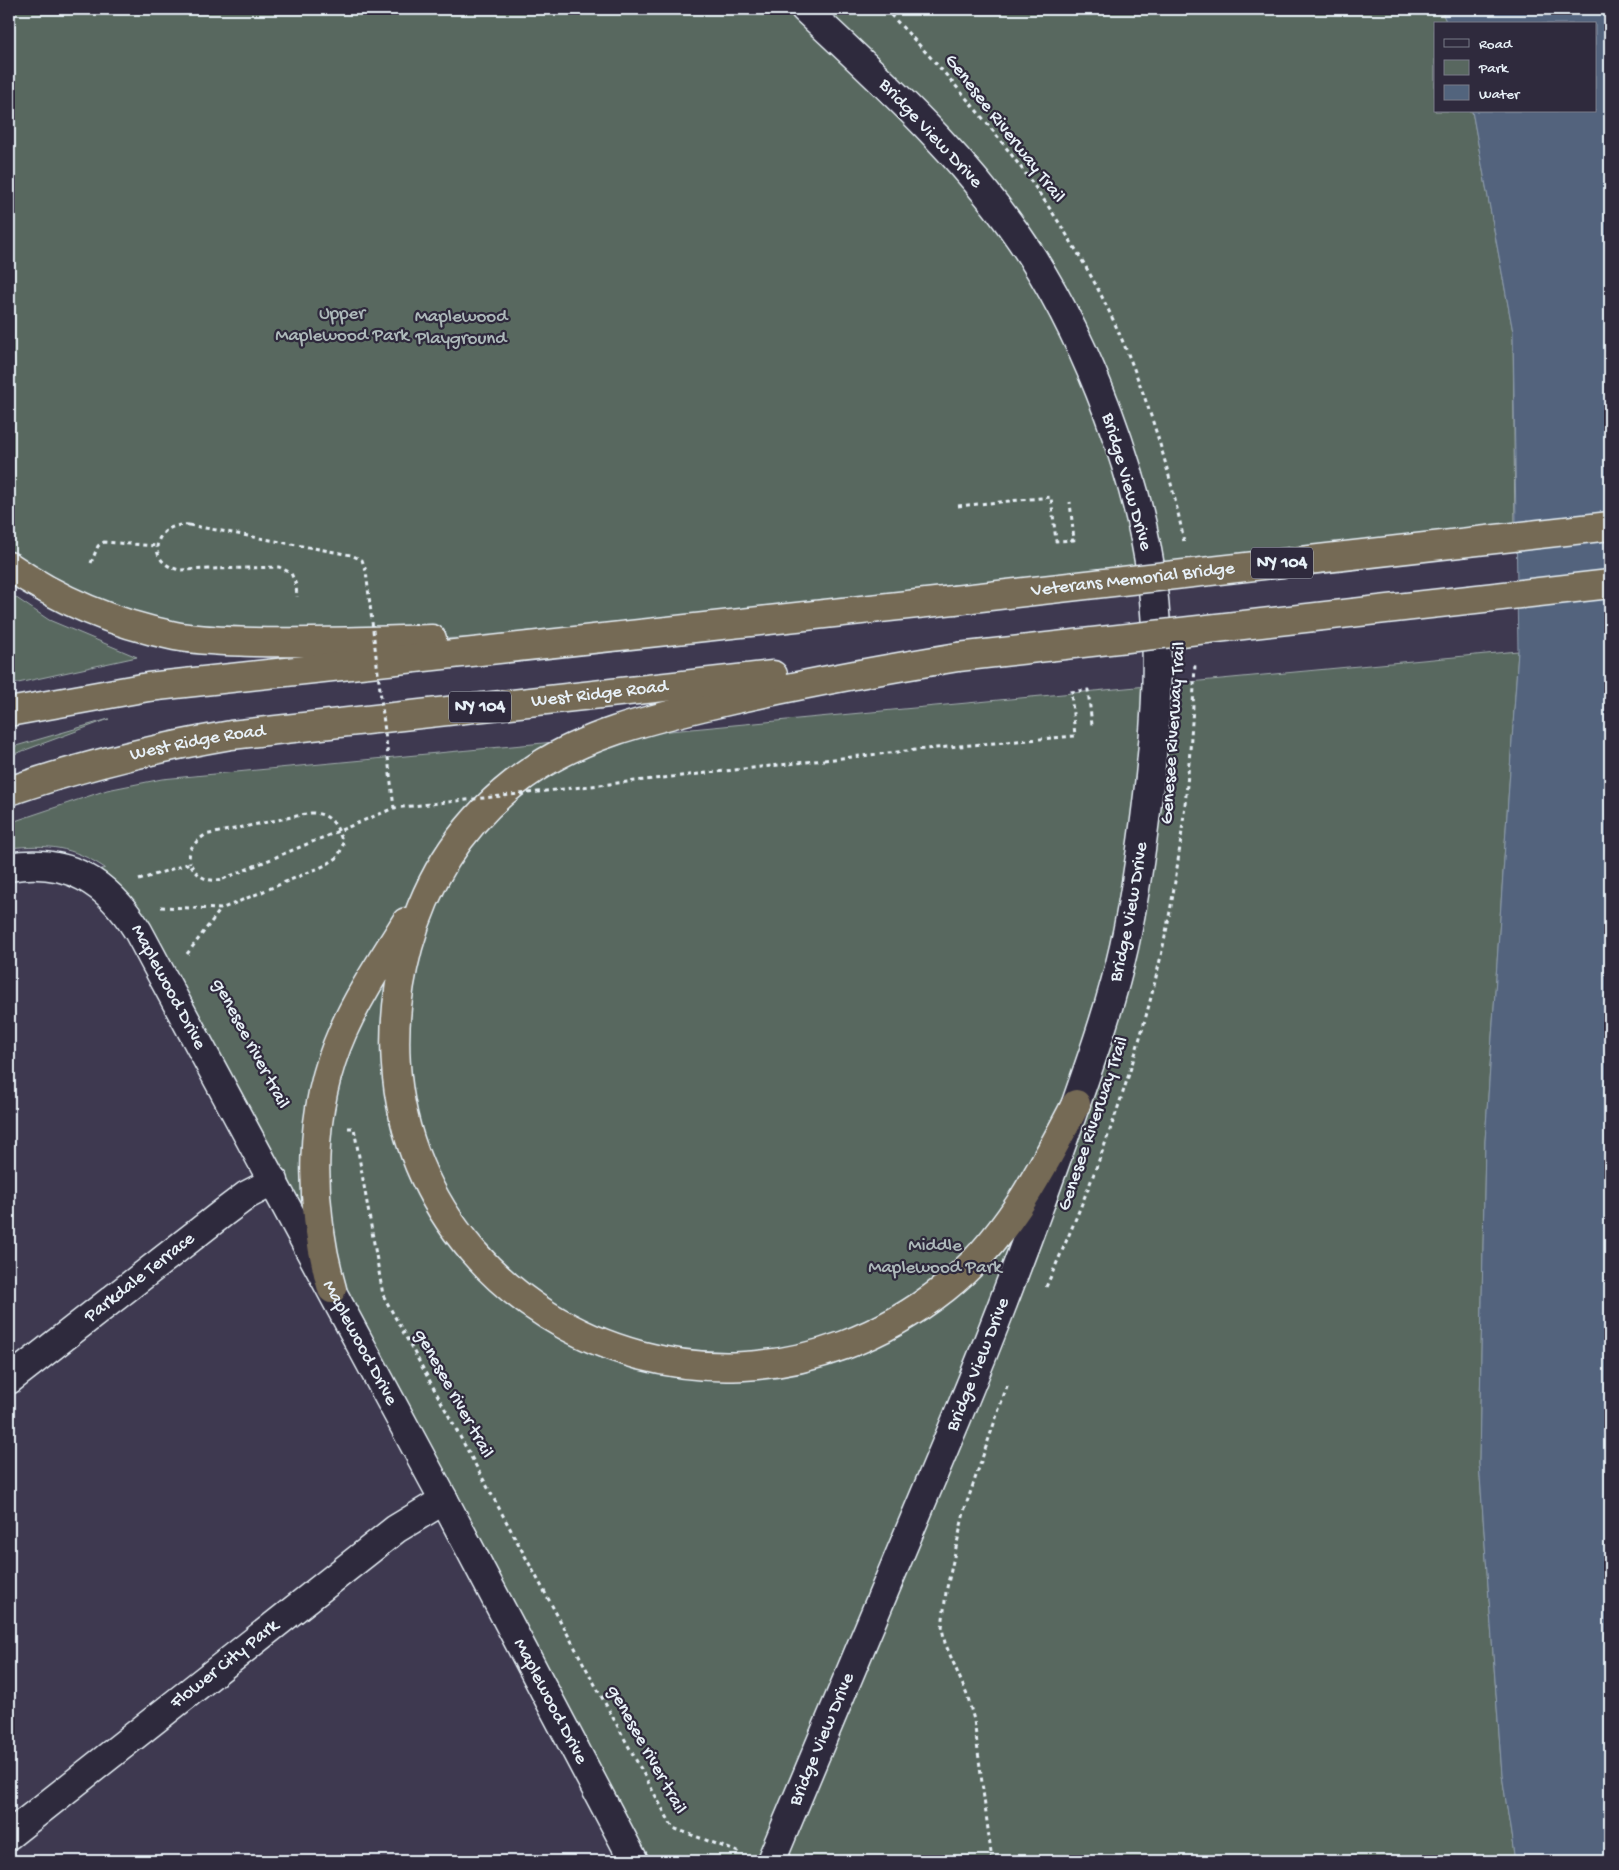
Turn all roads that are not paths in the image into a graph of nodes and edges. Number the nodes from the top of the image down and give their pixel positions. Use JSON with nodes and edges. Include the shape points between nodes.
{"nodes":[{"id":1,"x":805,"y":9,"type":"edge"},
{"id":2,"x":1610,"y":526,"type":"edge"},
{"id":3,"x":9,"y":566,"type":"edge"},
{"id":4,"x":1610,"y":584,"type":"edge"},
{"id":5,"x":651,"y":632,"type":"junction"},
{"id":6,"x":958,"y":657,"type":"junction"},
{"id":7,"x":9,"y":712,"type":"edge"},
{"id":8,"x":9,"y":791,"type":"edge"},
{"id":9,"x":443,"y":861,"type":"junction"},
{"id":10,"x":9,"y":867,"type":"edge"},
{"id":11,"x":1076,"y":1104,"type":"junction"},
{"id":12,"x":274,"y":1181,"type":"junction"},
{"id":13,"x":332,"y":1289,"type":"junction"},
{"id":14,"x":9,"y":1380,"type":"edge"},
{"id":15,"x":444,"y":1500,"type":"junction"},
{"id":16,"x":9,"y":1835,"type":"edge"},
{"id":17,"x":634,"y":1861,"type":"edge"},
{"id":18,"x":771,"y":1861,"type":"edge"}],
"edges":[{"from":1,"to":11,"type":"street","name":"Bridge View Drive","via":[[941,141],[996,205],[1034,260],[1091,373],[1113,429],[1140,516],[1154,607],[1156,668],[1151,765],[1136,888],[1124,947]]},
{"from":2,"to":5,"type":"highway","name":"Veterans Memorial Bridge","number":"NY 104","bridge":true},
{"from":3,"to":5,"type":"highway","via":[[50,591],[100,614],[156,631],[198,639],[276,642]]},
{"from":4,"to":6,"type":"highway","number":"NY 104","bridge":true},
{"from":5,"to":7,"type":"highway","number":"NY 104","via":[[148,687]]},
{"from":6,"to":8,"type":"highway","name":"West Ridge Road","number":"NY 104","via":[[231,735],[109,759]]},
{"from":6,"to":9,"type":"highway","via":[[736,699],[602,735],[560,754],[502,792],[464,832]]},
{"from":9,"to":11,"type":"highway","via":[[413,929],[398,999],[396,1066],[409,1134],[437,1200],[487,1264],[507,1285],[543,1312],[601,1343],[674,1363],[735,1367],[814,1356],[884,1328],[948,1286],[986,1250],[1032,1184]]},
{"from":9,"to":13,"type":"highway","via":[[342,1032],[325,1086],[318,1126],[316,1206]]},
{"from":10,"to":12,"type":"street","name":"Maplewood Drive","via":[[47,865],[72,870],[94,882],[131,919]]},
{"from":11,"to":18,"type":"street","name":"Bridge View Drive","via":[[995,1326]]},
{"from":12,"to":13,"type":"street","name":"Maplewood Drive"},
{"from":12,"to":14,"type":"street","name":"Parkdale Terrace","via":[[223,1213]]},
{"from":13,"to":15,"type":"street","name":"Maplewood Drive"},
{"from":15,"to":16,"type":"street","name":"Flower City Park","via":[[396,1529]]},
{"from":15,"to":17,"type":"street","name":"Maplewood Drive"}]}
